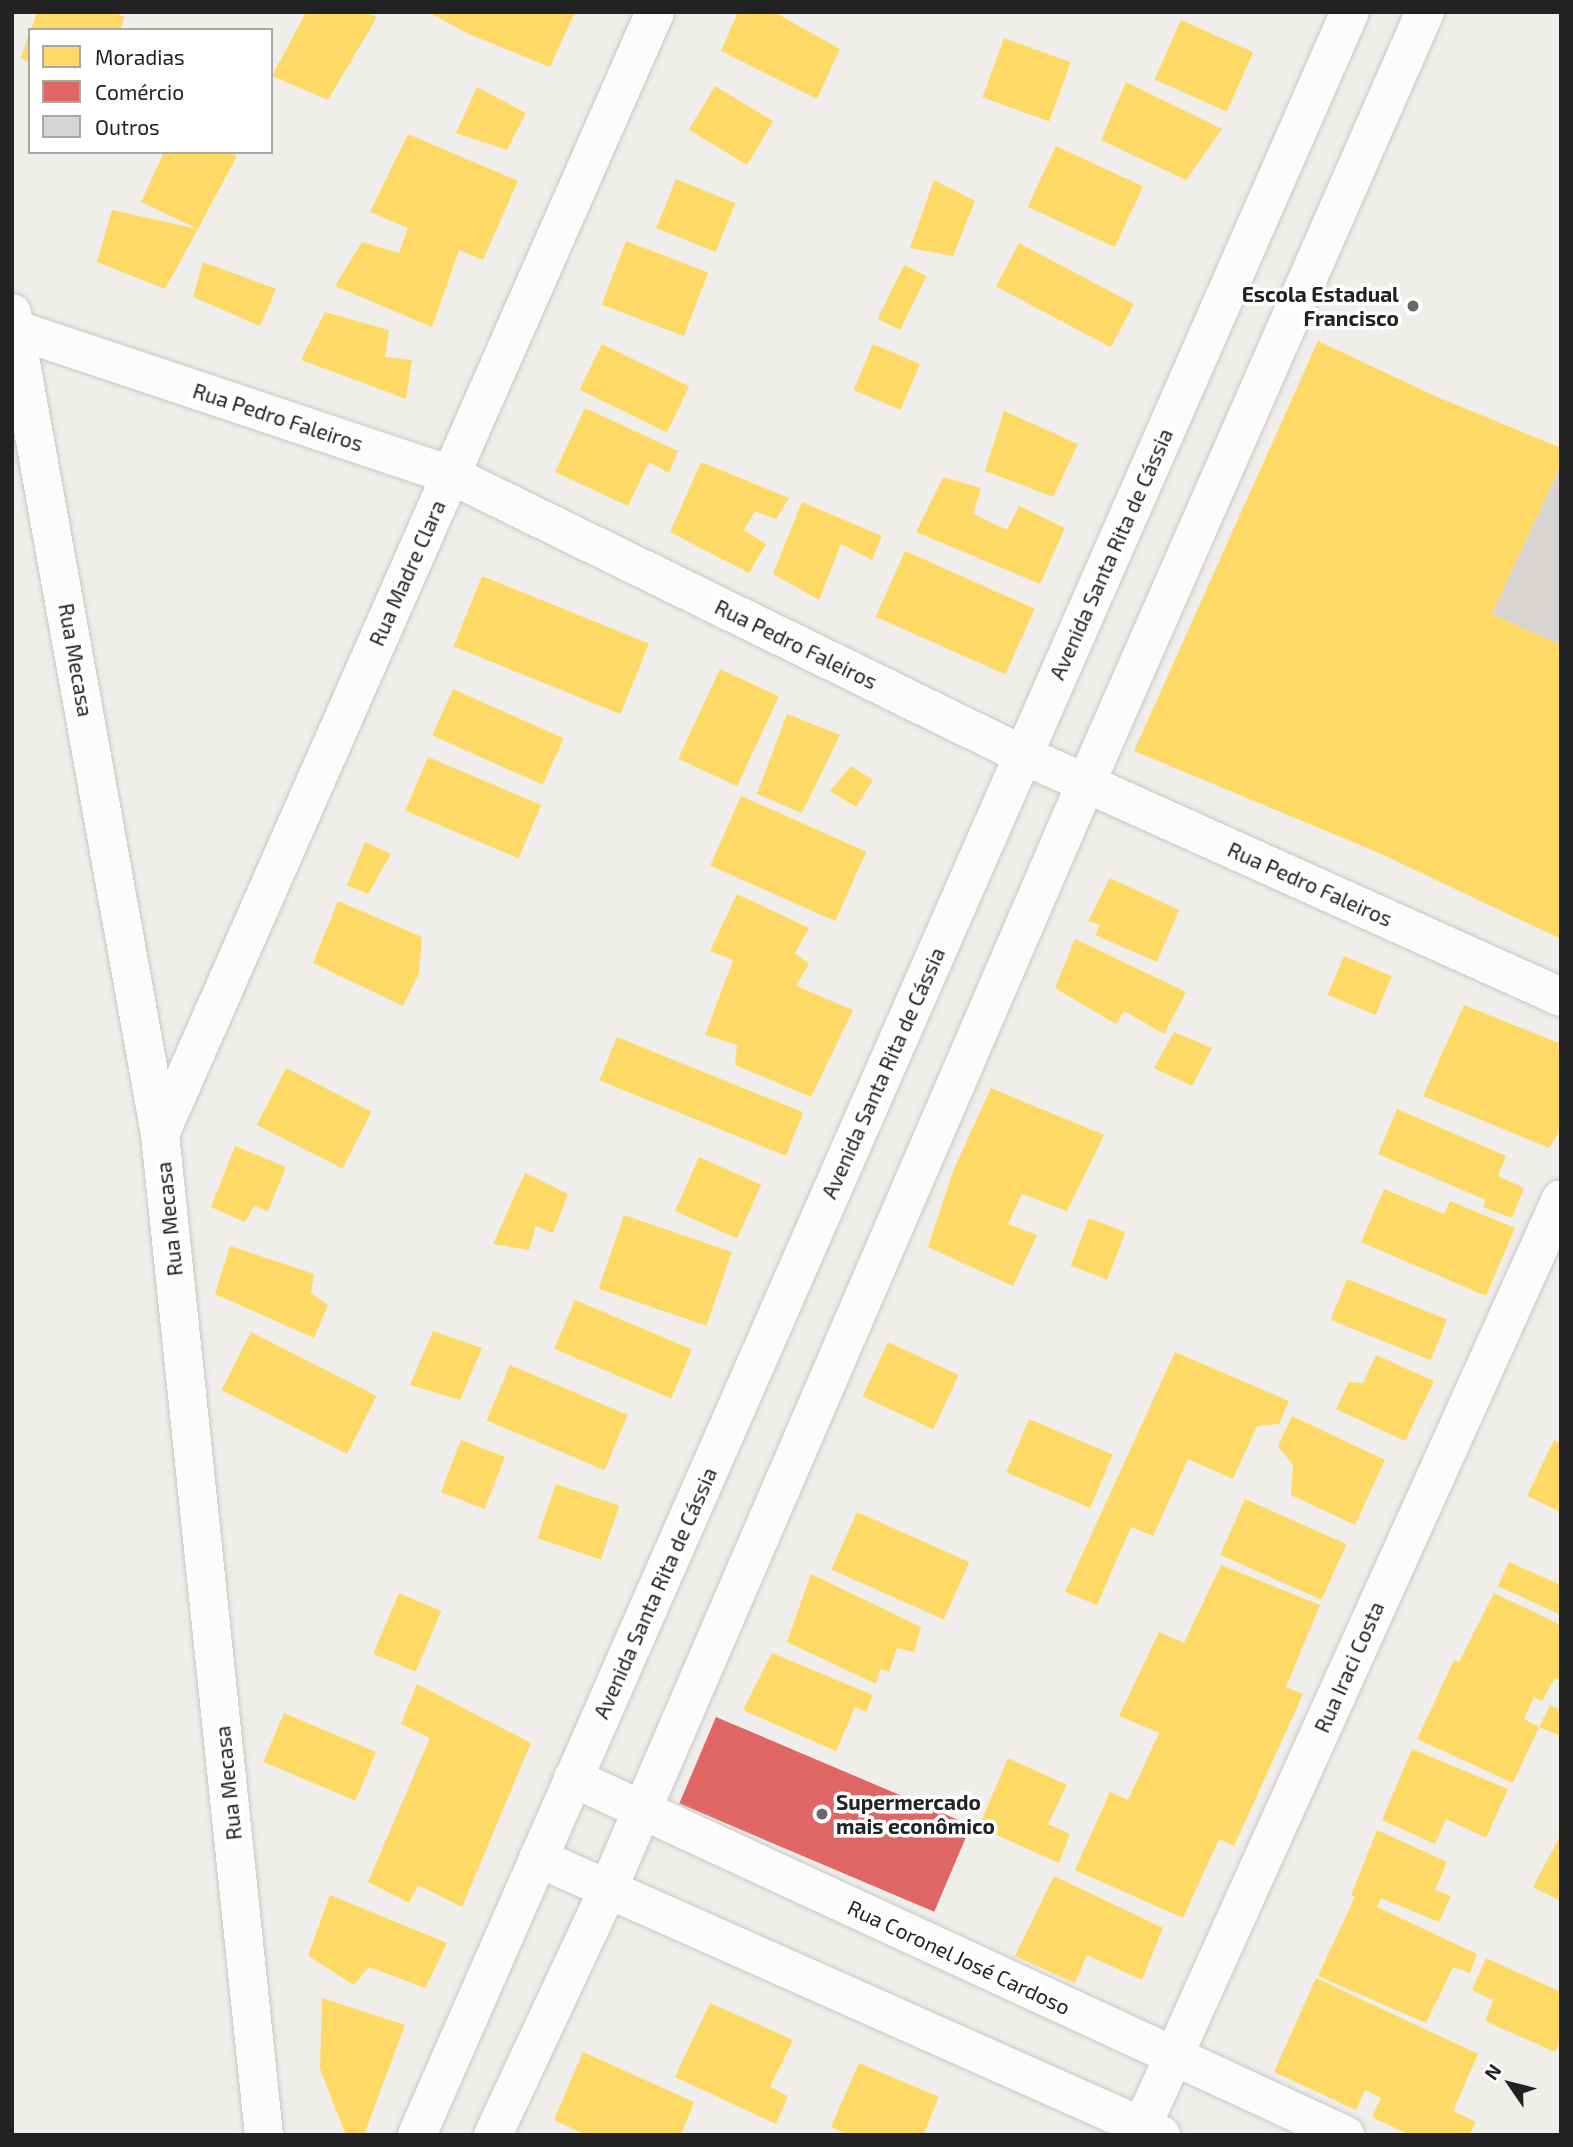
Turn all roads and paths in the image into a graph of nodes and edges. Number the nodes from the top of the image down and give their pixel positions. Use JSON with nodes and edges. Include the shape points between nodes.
{"nodes":[{"id":1,"x":655,"y":12,"type":"edge"},
{"id":2,"x":1350,"y":12,"type":"edge"},
{"id":3,"x":1425,"y":12,"type":"edge"},
{"id":4,"x":15,"y":321,"type":"edge"},
{"id":5,"x":451,"y":475,"type":"junction"},
{"id":6,"x":1023,"y":755,"type":"junction"},
{"id":7,"x":1086,"y":783,"type":"junction"},
{"id":8,"x":1561,"y":997,"type":"edge"},
{"id":9,"x":160,"y":1134,"type":"junction"},
{"id":10,"x":1561,"y":1199,"type":"edge"},
{"id":11,"x":573,"y":1778,"type":"junction"},
{"id":12,"x":640,"y":1809,"type":"junction"},
{"id":13,"x":538,"y":1858,"type":"junction"},
{"id":14,"x":608,"y":1889,"type":"junction"},
{"id":15,"x":1172,"y":2056,"type":"junction"},
{"id":16,"x":1147,"y":2132,"type":"edge"},
{"id":17,"x":264,"y":2135,"type":"edge"},
{"id":18,"x":416,"y":2135,"type":"edge"},
{"id":19,"x":493,"y":2135,"type":"edge"},
{"id":20,"x":1345,"y":2135,"type":"edge"}],
"edges":[{"from":1,"to":5,"type":"street","name":"Rua Madre Clara"},
{"from":2,"to":6,"type":"street","name":"Avenida Santa Rita de Cássia"},
{"from":3,"to":7,"type":"street"},
{"from":4,"to":5,"type":"street","name":"Rua Pedro Faleiros"},
{"from":4,"to":9,"type":"street","name":"Rua Mecasa"},
{"from":5,"to":6,"type":"street","name":"Rua Pedro Faleiros"},
{"from":5,"to":9,"type":"street","name":"Rua Madre Clara"},
{"from":6,"to":7,"type":"street","name":"Rua Pedro Faleiros"},
{"from":6,"to":11,"type":"street","name":"Avenida Santa Rita de Cássia"},
{"from":7,"to":8,"type":"street","name":"Rua Pedro Faleiros"},
{"from":7,"to":12,"type":"street"},
{"from":9,"to":17,"type":"street","name":"Rua Mecasa"},
{"from":10,"to":15,"type":"street","name":"Rua Iraci Costa"},
{"from":11,"to":12,"type":"street","name":"Rua Coronel José Cardoso"},
{"from":11,"to":13,"type":"street","name":"Avenida Santa Rita de Cássia"},
{"from":12,"to":14,"type":"street"},
{"from":12,"to":15,"type":"street","name":"Rua Coronel José Cardoso"},
{"from":13,"to":14,"type":"street"},
{"from":13,"to":18,"type":"street","name":"Avenida Santa Rita de Cássia"},
{"from":14,"to":16,"type":"street"},
{"from":14,"to":19,"type":"street"},
{"from":15,"to":16,"type":"street","name":"Rua Iraci Costa"},
{"from":15,"to":20,"type":"street","name":"Rua Coronel José Cardoso"}]}
